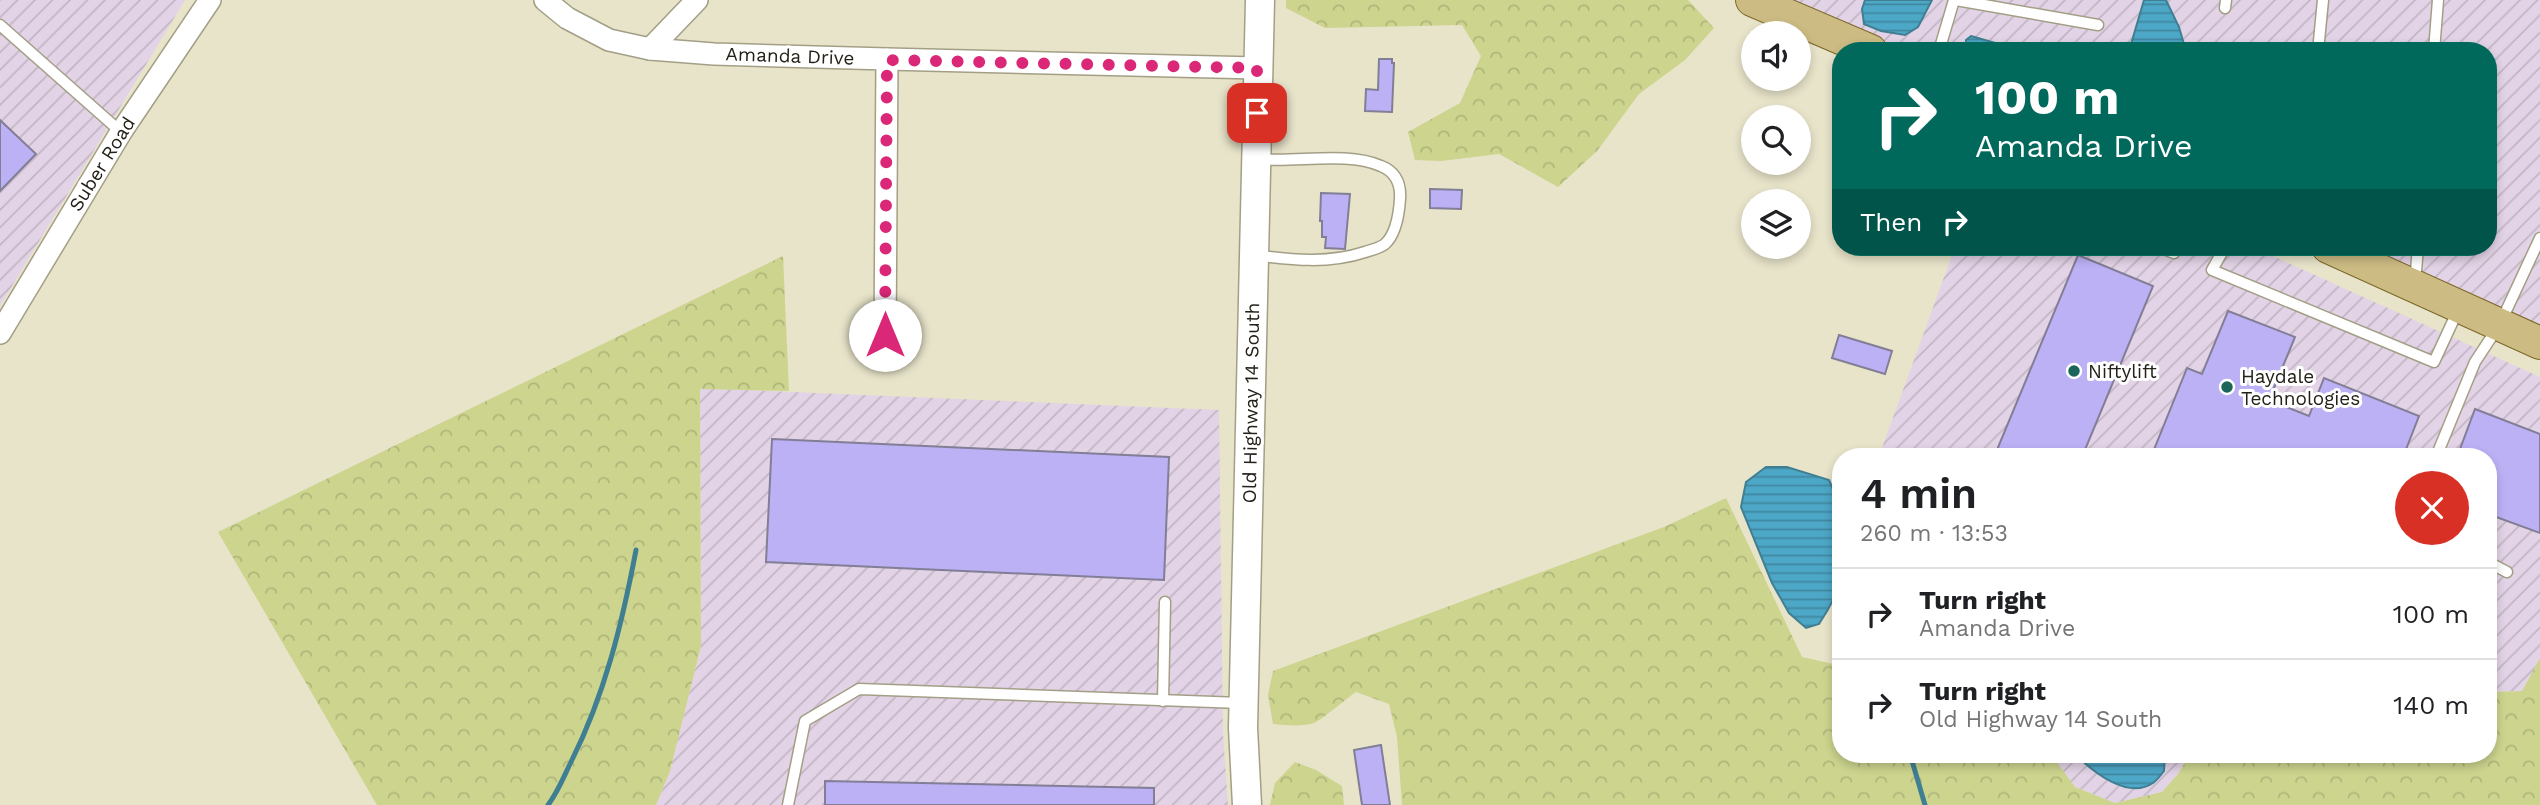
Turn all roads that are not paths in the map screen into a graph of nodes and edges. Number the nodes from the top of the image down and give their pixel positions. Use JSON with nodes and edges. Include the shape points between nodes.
{"nodes":[{"id":1,"x":210,"y":0,"type":"edge"},
{"id":2,"x":545,"y":0,"type":"edge"},
{"id":3,"x":697,"y":0,"type":"edge"},
{"id":4,"x":1260,"y":0,"type":"edge"},
{"id":5,"x":1752,"y":0,"type":"edge"},
{"id":6,"x":1955,"y":0,"type":"edge"},
{"id":7,"x":2323,"y":0,"type":"edge"},
{"id":8,"x":2438,"y":0,"type":"edge"},
{"id":9,"x":0,"y":25,"type":"edge"},
{"id":10,"x":2098,"y":25,"type":"dead end"},
{"id":11,"x":1850,"y":42,"type":"edge"},
{"id":12,"x":1942,"y":42,"type":"edge"},
{"id":13,"x":2319,"y":42,"type":"edge"},
{"id":14,"x":2435,"y":42,"type":"edge"},
{"id":15,"x":650,"y":49,"type":"junction"},
{"id":16,"x":887,"y":60,"type":"junction"},
{"id":17,"x":1257,"y":68,"type":"junction"},
{"id":18,"x":121,"y":132,"type":"junction"},
{"id":19,"x":1256,"y":159,"type":"junction"},
{"id":20,"x":2540,"y":237,"type":"edge"},
{"id":21,"x":1254,"y":255,"type":"junction"},
{"id":22,"x":2220,"y":256,"type":"edge"},
{"id":23,"x":2348,"y":256,"type":"edge"},
{"id":24,"x":2417,"y":256,"type":"edge"},
{"id":25,"x":2414,"y":286,"type":"junction"},
{"id":26,"x":2459,"y":306,"type":"junction"},
{"id":27,"x":2500,"y":324,"type":"junction"},
{"id":28,"x":0,"y":333,"type":"edge"},
{"id":29,"x":885,"y":335,"type":"dead end"},
{"id":30,"x":2540,"y":343,"type":"edge"},
{"id":31,"x":2440,"y":448,"type":"edge"},
{"id":32,"x":2497,"y":567,"type":"edge"},
{"id":33,"x":2507,"y":572,"type":"dead end"},
{"id":34,"x":1165,"y":602,"type":"dead end"},
{"id":35,"x":1163,"y":701,"type":"junction"},
{"id":36,"x":1244,"y":703,"type":"junction"},
{"id":37,"x":788,"y":805,"type":"edge"},
{"id":38,"x":1247,"y":805,"type":"edge"}],
"edges":[{"from":1,"to":18,"type":"street","name":"Suber Road"},
{"from":2,"to":15,"type":"street","name":"Amanda Drive","via":[[581,27],[609,40]]},
{"from":3,"to":15,"type":"street"},
{"from":4,"to":17,"type":"street","name":"Old Highway 14 South"},
{"from":5,"to":11,"type":"main road"},
{"from":6,"to":10,"type":"lane"},
{"from":6,"to":12,"type":"lane"},
{"from":7,"to":13,"type":"lane"},
{"from":8,"to":14,"type":"lane"},
{"from":9,"to":18,"type":"lane"},
{"from":15,"to":16,"type":"street","name":"Amanda Drive"},
{"from":16,"to":17,"type":"street","name":"Amanda Drive"},
{"from":16,"to":29,"type":"street"},
{"from":17,"to":19,"type":"street","name":"Old Highway 14 South"},
{"from":18,"to":28,"type":"street","name":"Suber Road"},
{"from":19,"to":21,"type":"street","name":"Old Highway 14 South"},
{"from":19,"to":21,"type":"lane","via":[[1349,159],[1381,166],[1397,177],[1401,189],[1393,232],[1384,246],[1336,260]]},
{"from":20,"to":27,"type":"lane"},
{"from":21,"to":36,"type":"street","name":"Old Highway 14 South"},
{"from":22,"to":26,"type":"lane","via":[[2213,270],[2434,362]]},
{"from":23,"to":25,"type":"main road"},
{"from":24,"to":25,"type":"lane"},
{"from":25,"to":26,"type":"main road"},
{"from":26,"to":27,"type":"main road"},
{"from":27,"to":30,"type":"main road"},
{"from":27,"to":31,"type":"lane","via":[[2475,362]]},
{"from":32,"to":33,"type":"lane"},
{"from":34,"to":35,"type":"lane"},
{"from":35,"to":36,"type":"lane"},
{"from":35,"to":37,"type":"lane","via":[[859,689],[805,721]]},
{"from":36,"to":38,"type":"street","name":"Old Highway 14 South"}]}
